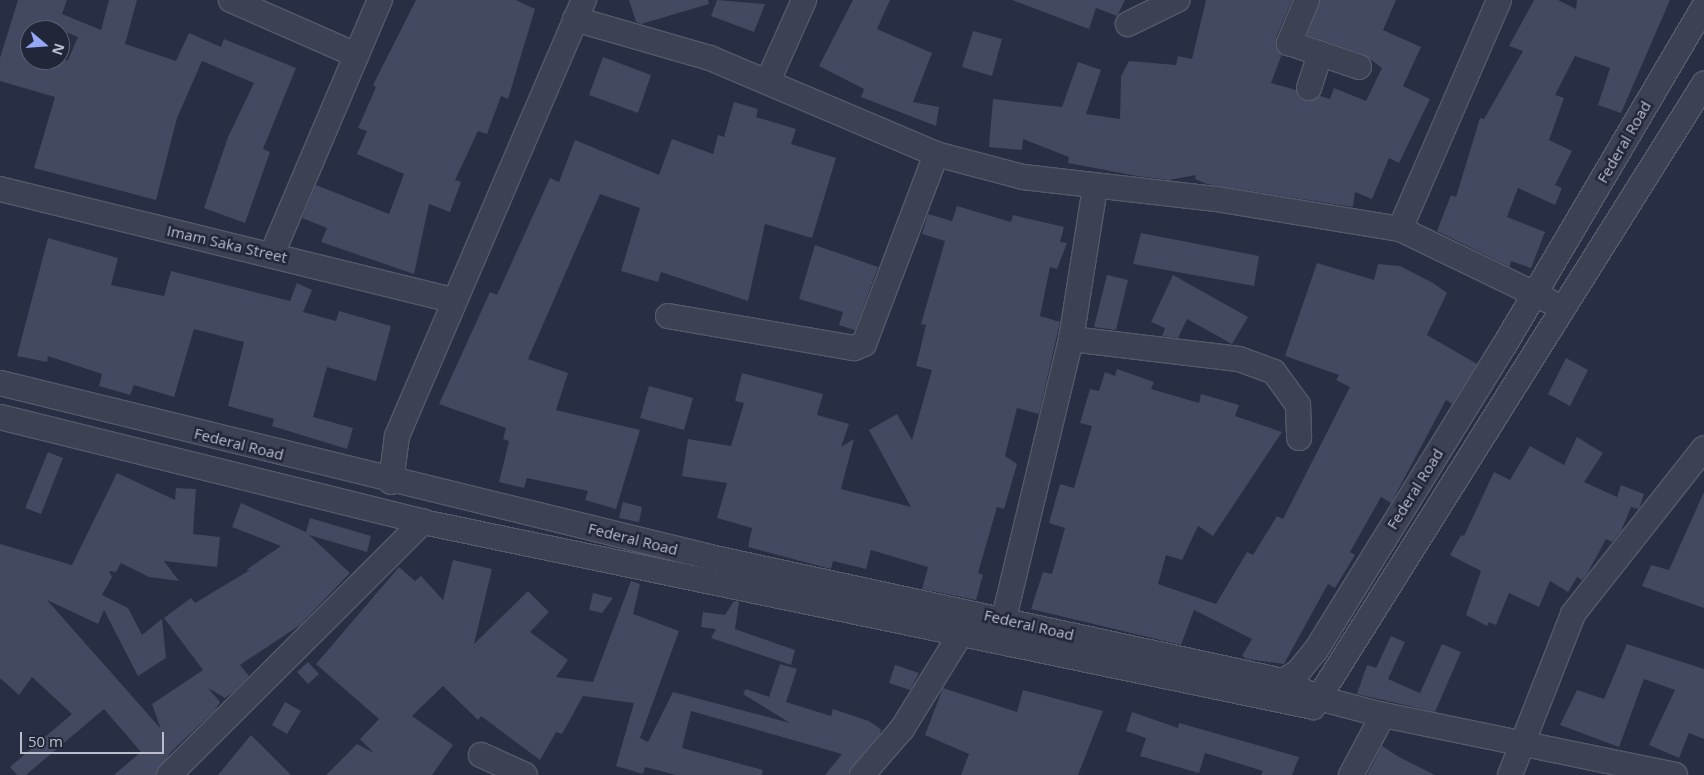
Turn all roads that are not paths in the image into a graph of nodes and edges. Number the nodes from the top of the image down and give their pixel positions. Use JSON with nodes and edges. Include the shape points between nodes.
{"nodes":[{"id":1,"x":231,"y":0,"type":"edge"},
{"id":2,"x":380,"y":0,"type":"edge"},
{"id":3,"x":804,"y":0,"type":"edge"},
{"id":4,"x":1177,"y":0,"type":"edge"},
{"id":5,"x":1306,"y":0,"type":"edge"},
{"id":6,"x":1499,"y":0,"type":"edge"},
{"id":7,"x":1704,"y":7,"type":"edge"},
{"id":8,"x":579,"y":9,"type":"edge"},
{"id":9,"x":1128,"y":24,"type":"dead end"},
{"id":10,"x":1320,"y":54,"type":"junction"},
{"id":11,"x":356,"y":55,"type":"junction"},
{"id":12,"x":1359,"y":67,"type":"dead end"},
{"id":13,"x":768,"y":80,"type":"junction"},
{"id":14,"x":1704,"y":84,"type":"edge"},
{"id":15,"x":1309,"y":88,"type":"dead end"},
{"id":16,"x":936,"y":154,"type":"junction"},
{"id":17,"x":1095,"y":188,"type":"junction"},
{"id":18,"x":0,"y":189,"type":"edge"},
{"id":19,"x":1400,"y":229,"type":"junction"},
{"id":20,"x":272,"y":254,"type":"junction"},
{"id":21,"x":1535,"y":294,"type":"junction"},
{"id":22,"x":453,"y":300,"type":"junction"},
{"id":23,"x":1564,"y":309,"type":"junction"},
{"id":24,"x":668,"y":316,"type":"dead end"},
{"id":25,"x":1071,"y":339,"type":"junction"},
{"id":26,"x":0,"y":383,"type":"edge"},
{"id":27,"x":0,"y":417,"type":"edge"},
{"id":28,"x":1299,"y":438,"type":"dead end"},
{"id":29,"x":1704,"y":448,"type":"edge"},
{"id":30,"x":391,"y":482,"type":"junction"},
{"id":31,"x":423,"y":522,"type":"junction"},
{"id":32,"x":1004,"y":618,"type":"junction"},
{"id":33,"x":960,"y":635,"type":"junction"},
{"id":34,"x":1283,"y":681,"type":"junction"},
{"id":35,"x":1318,"y":698,"type":"junction"},
{"id":36,"x":1384,"y":715,"type":"junction"},
{"id":37,"x":1521,"y":746,"type":"junction"},
{"id":38,"x":482,"y":755,"type":"dead end"},
{"id":39,"x":169,"y":775,"type":"edge"},
{"id":40,"x":525,"y":775,"type":"edge"},
{"id":41,"x":862,"y":775,"type":"edge"},
{"id":42,"x":1351,"y":775,"type":"edge"},
{"id":43,"x":1510,"y":775,"type":"edge"},
{"id":44,"x":1676,"y":775,"type":"edge"}],
"edges":[{"from":1,"to":11,"type":"street"},
{"from":2,"to":11,"type":"street"},
{"from":3,"to":13,"type":"street"},
{"from":4,"to":9,"type":"street"},
{"from":5,"to":10,"type":"street","via":[[1289,43]]},
{"from":6,"to":19,"type":"street"},
{"from":7,"to":21,"type":"street","name":"Federal Road"},
{"from":8,"to":13,"type":"street"},
{"from":8,"to":22,"type":"street"},
{"from":10,"to":12,"type":"street"},
{"from":10,"to":15,"type":"street"},
{"from":11,"to":20,"type":"street"},
{"from":13,"to":16,"type":"street"},
{"from":14,"to":23,"type":"street","name":"Federal Road"},
{"from":16,"to":17,"type":"street","via":[[1023,177]]},
{"from":16,"to":24,"type":"street","via":[[864,344],[854,348]]},
{"from":17,"to":19,"type":"street","via":[[1217,200]]},
{"from":17,"to":25,"type":"street"},
{"from":18,"to":20,"type":"street","name":"Imam Saka Street"},
{"from":19,"to":21,"type":"street"},
{"from":20,"to":22,"type":"street","name":"Imam Saka Street"},
{"from":21,"to":23,"type":"street"},
{"from":21,"to":34,"type":"street","name":"Federal Road","via":[[1316,650],[1298,672]]},
{"from":22,"to":30,"type":"street","via":[[397,436]]},
{"from":23,"to":35,"type":"street","name":"Federal Road"},
{"from":25,"to":28,"type":"street","via":[[1239,359],[1274,372],[1298,406]]},
{"from":25,"to":32,"type":"street"},
{"from":26,"to":30,"type":"street","name":"Federal Road"},
{"from":27,"to":31,"type":"street","name":"Federal Road"},
{"from":29,"to":37,"type":"street","via":[[1573,614]]},
{"from":30,"to":32,"type":"street","name":"Federal Road","via":[[710,557]]},
{"from":31,"to":33,"type":"street","name":"Federal Road"},
{"from":31,"to":39,"type":"street"},
{"from":32,"to":34,"type":"street","name":"Federal Road","via":[[1181,662]]},
{"from":33,"to":35,"type":"street","name":"Federal Road","via":[[1294,706],[1313,707]]},
{"from":33,"to":41,"type":"street","via":[[902,729]]},
{"from":34,"to":35,"type":"street"},
{"from":35,"to":36,"type":"street"},
{"from":36,"to":37,"type":"street"},
{"from":36,"to":42,"type":"street"},
{"from":37,"to":43,"type":"street"},
{"from":37,"to":44,"type":"street"},
{"from":38,"to":40,"type":"street"}]}
